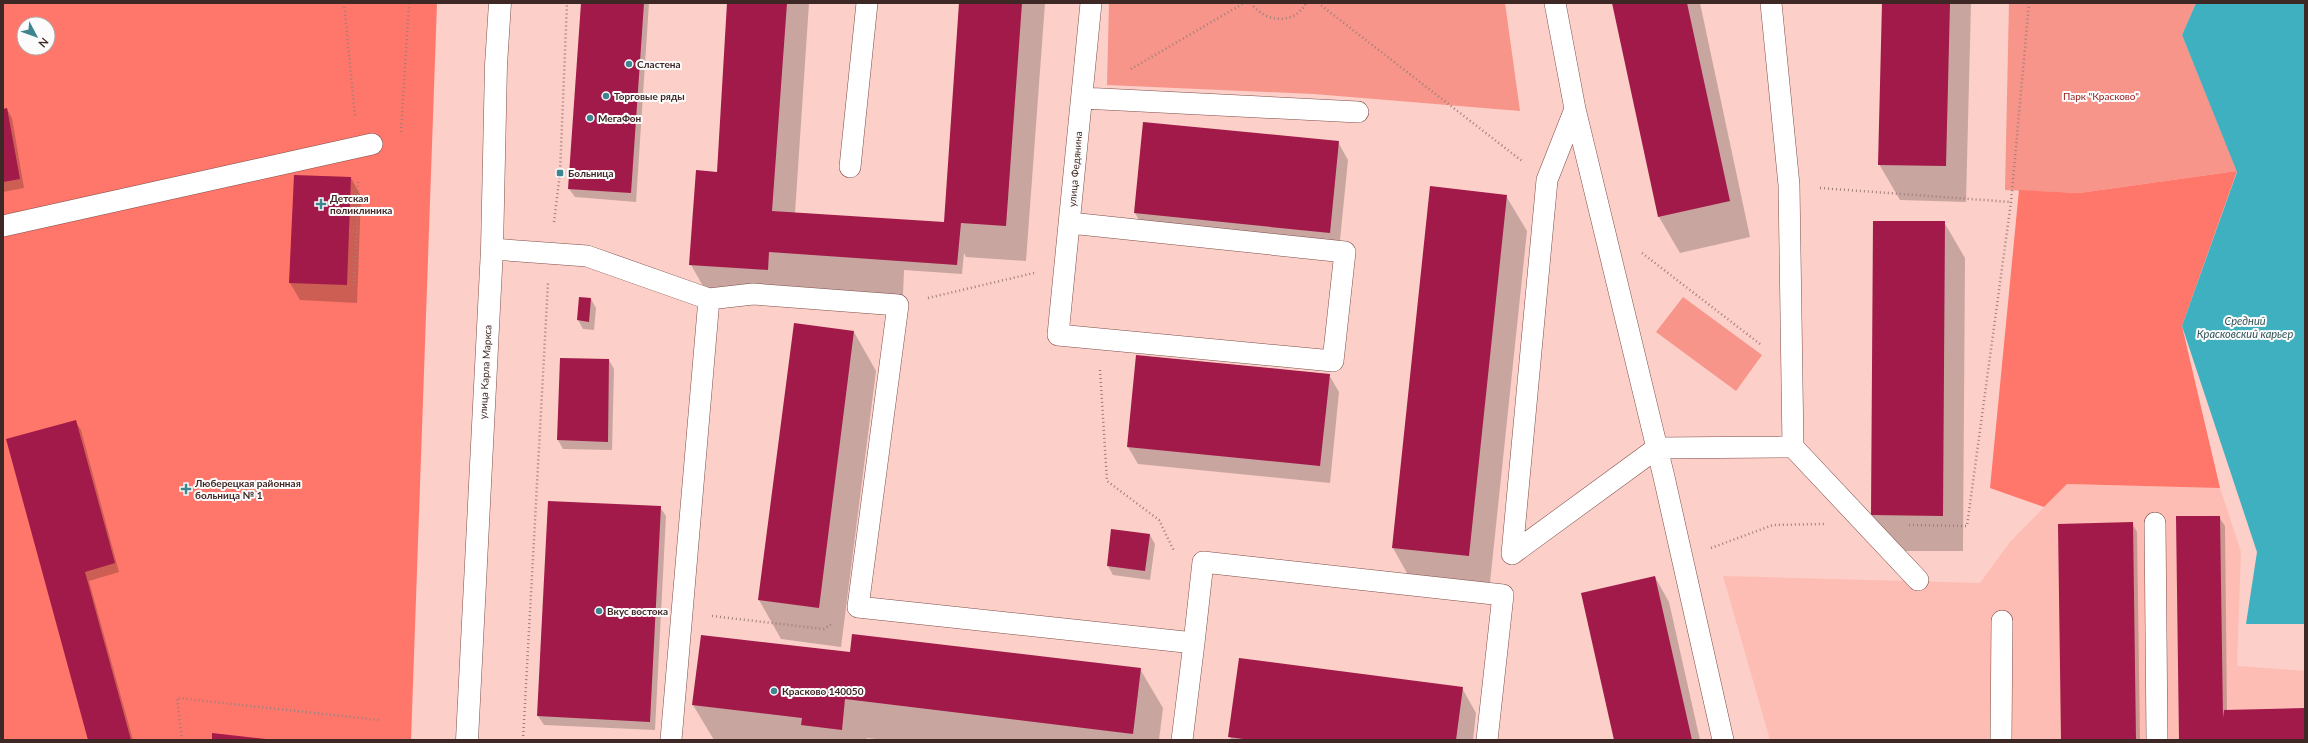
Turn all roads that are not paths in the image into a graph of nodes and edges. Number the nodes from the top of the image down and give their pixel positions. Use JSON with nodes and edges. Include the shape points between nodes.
{"nodes":[{"id":1,"x":500,"y":3,"type":"edge"},
{"id":2,"x":867,"y":3,"type":"edge"},
{"id":3,"x":1091,"y":3,"type":"edge"},
{"id":4,"x":1555,"y":3,"type":"edge"},
{"id":5,"x":1771,"y":3,"type":"edge"},
{"id":6,"x":1082,"y":98,"type":"junction"},
{"id":7,"x":1575,"y":110,"type":"junction"},
{"id":8,"x":1358,"y":112,"type":"dead end"},
{"id":9,"x":365,"y":145,"type":"road end"},
{"id":10,"x":850,"y":167,"type":"dead end"},
{"id":11,"x":1070,"y":222,"type":"junction"},
{"id":12,"x":3,"y":226,"type":"edge"},
{"id":13,"x":492,"y":249,"type":"junction"},
{"id":14,"x":709,"y":299,"type":"junction"},
{"id":15,"x":1793,"y":447,"type":"junction"},
{"id":16,"x":1657,"y":448,"type":"junction"},
{"id":17,"x":2155,"y":522,"type":"dead end"},
{"id":18,"x":1918,"y":580,"type":"dead end"},
{"id":19,"x":2002,"y":621,"type":"dead end"},
{"id":20,"x":1194,"y":643,"type":"junction"},
{"id":21,"x":467,"y":740,"type":"edge"},
{"id":22,"x":671,"y":740,"type":"edge"},
{"id":23,"x":1182,"y":740,"type":"edge"},
{"id":24,"x":1487,"y":740,"type":"edge"},
{"id":25,"x":1723,"y":740,"type":"edge"},
{"id":26,"x":2001,"y":740,"type":"edge"},
{"id":27,"x":2157,"y":740,"type":"edge"}],
"edges":[{"from":1,"to":13,"type":"main road","name":"улица Карла Маркса","via":[[496,64]]},
{"from":2,"to":10,"type":"lane"},
{"from":3,"to":6,"type":"lane","name":"улица Федянина"},
{"from":4,"to":7,"type":"lane"},
{"from":5,"to":15,"type":"lane","via":[[1789,185]]},
{"from":6,"to":8,"type":"lane"},
{"from":6,"to":11,"type":"lane","name":"улица Федянина"},
{"from":7,"to":16,"type":"lane"},
{"from":7,"to":16,"type":"lane","via":[[1547,180],[1512,554]]},
{"from":9,"to":12,"type":"lane"},
{"from":11,"to":11,"type":"lane","name":"улица Федянина","via":[[1058,335],[1332,361],[1345,252]]},
{"from":13,"to":14,"type":"lane","via":[[587,256]]},
{"from":13,"to":21,"type":"main road","name":"улица Карла Маркса"},
{"from":14,"to":20,"type":"lane","via":[[753,294],[898,305],[858,607]]},
{"from":14,"to":22,"type":"lane"},
{"from":15,"to":16,"type":"lane"},
{"from":15,"to":18,"type":"lane"},
{"from":16,"to":25,"type":"lane"},
{"from":17,"to":27,"type":"lane"},
{"from":19,"to":26,"type":"lane"},
{"from":20,"to":23,"type":"lane"},
{"from":20,"to":24,"type":"lane","via":[[1202,562],[1503,595]]}]}
